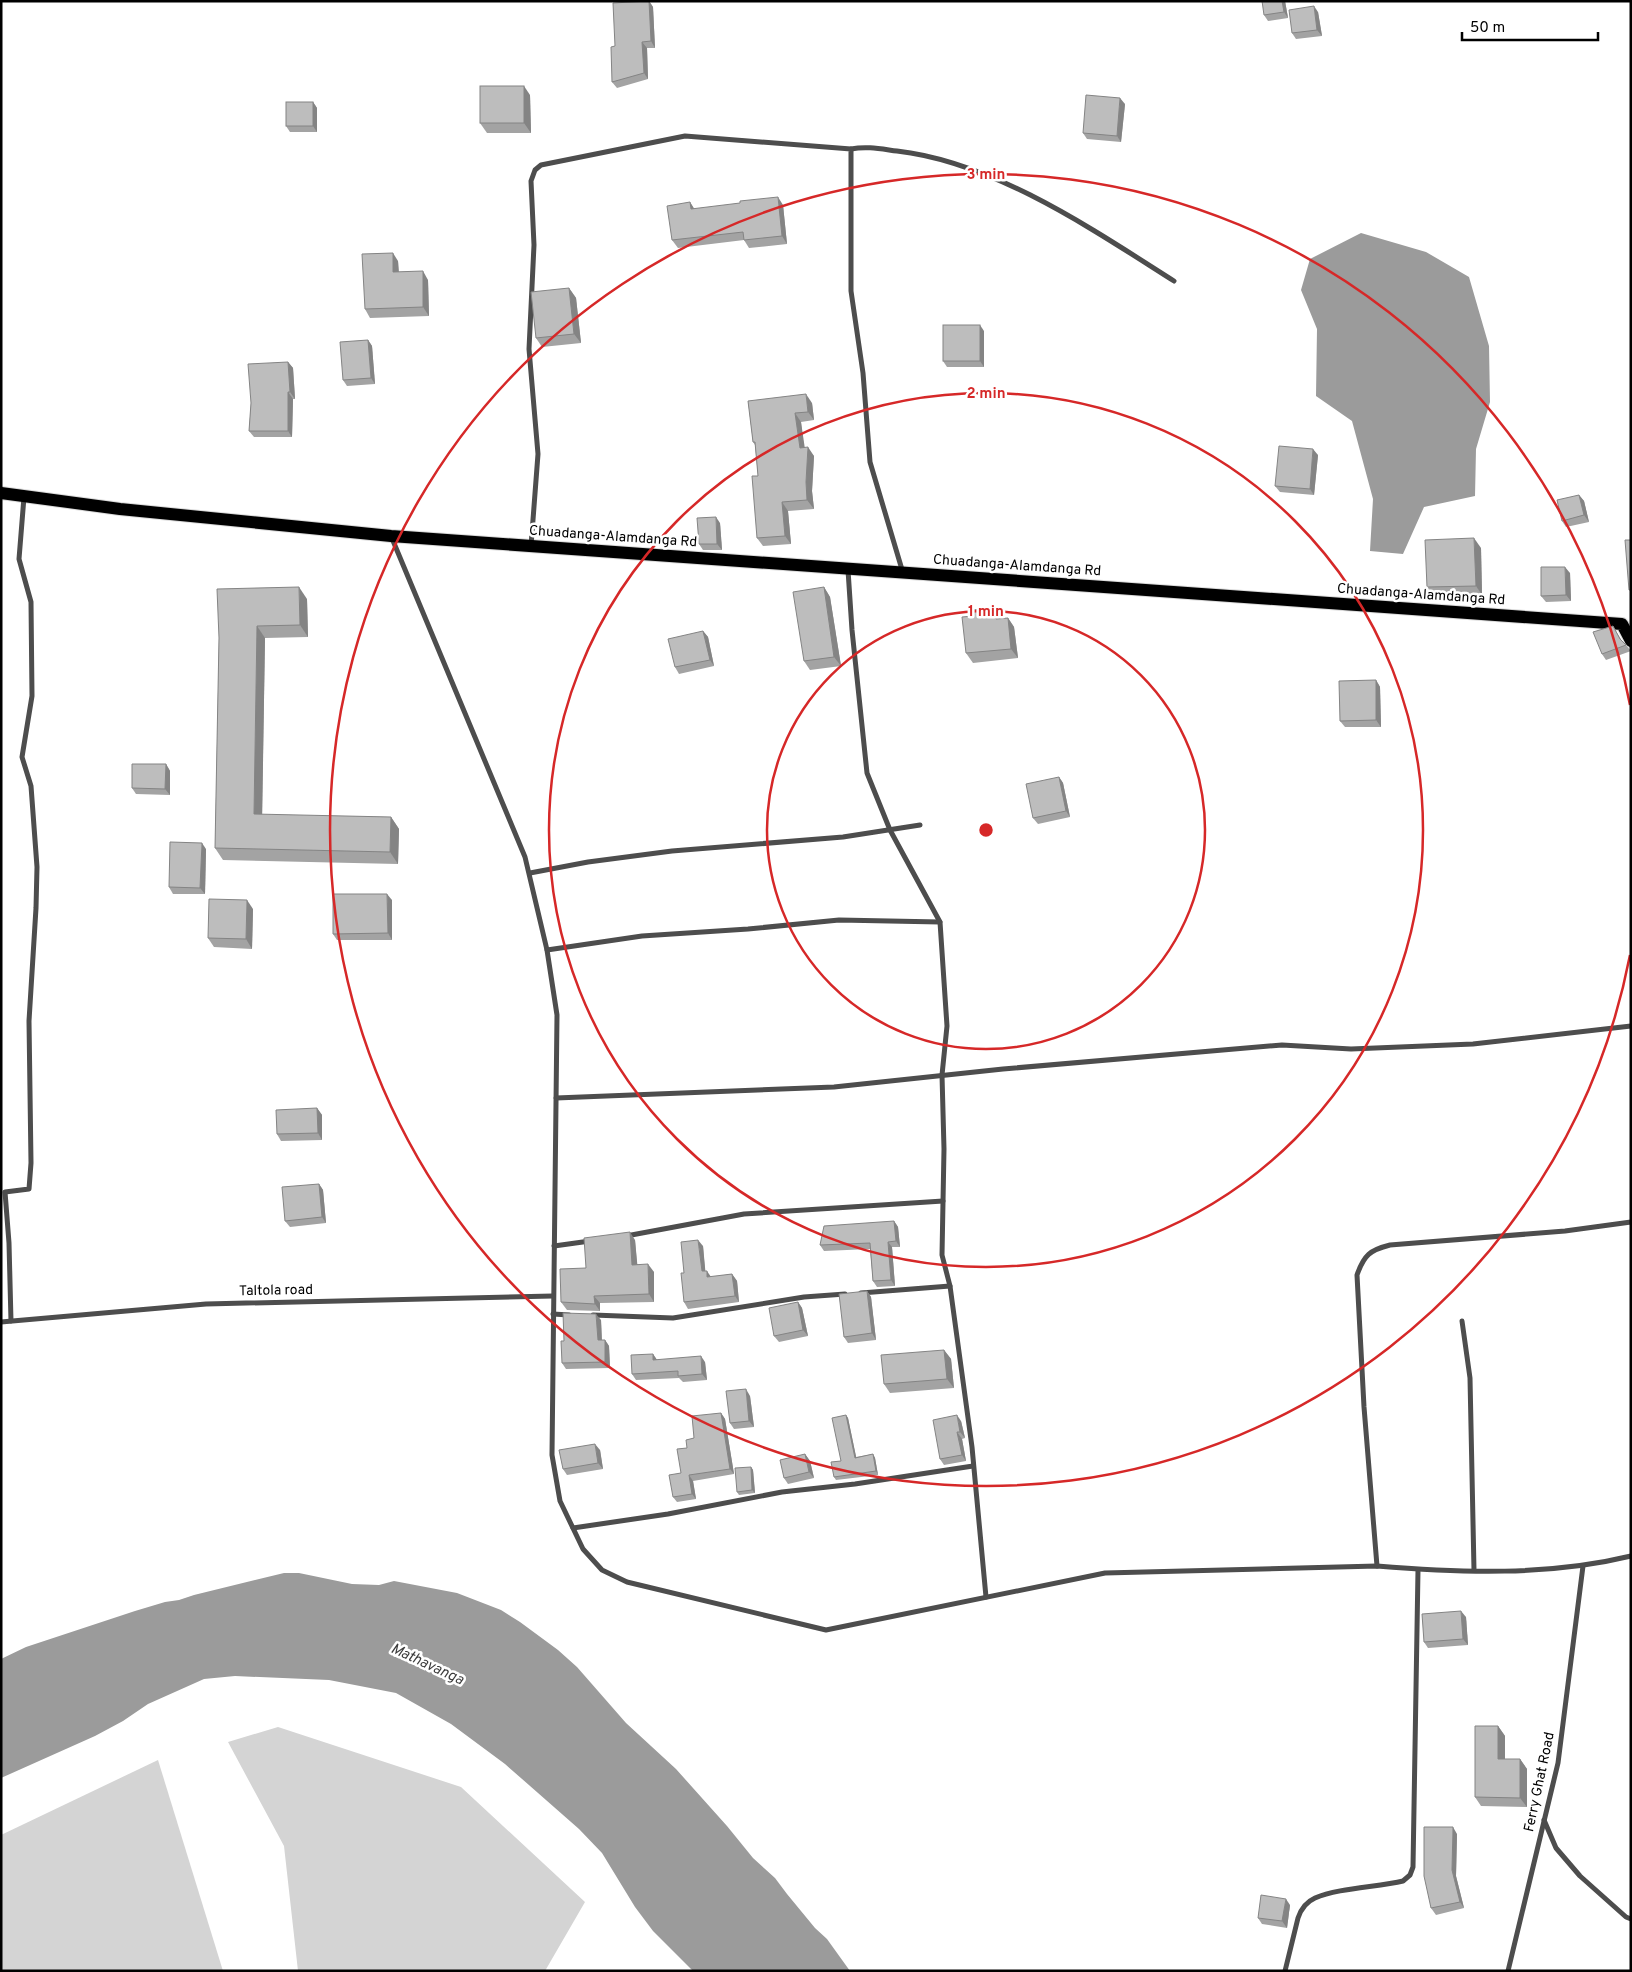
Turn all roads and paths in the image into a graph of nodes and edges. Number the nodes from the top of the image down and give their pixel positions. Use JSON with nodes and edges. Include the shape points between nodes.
{"nodes":[{"id":1,"x":851,"y":149,"type":"junction"},
{"id":2,"x":1174,"y":282,"type":"dead end"},
{"id":3,"x":1,"y":493,"type":"edge"},
{"id":4,"x":24,"y":496,"type":"junction"},
{"id":5,"x":391,"y":536,"type":"junction"},
{"id":6,"x":532,"y":546,"type":"junction"},
{"id":7,"x":848,"y":569,"type":"junction"},
{"id":8,"x":903,"y":573,"type":"junction"},
{"id":9,"x":1631,"y":642,"type":"edge"},
{"id":10,"x":920,"y":825,"type":"dead end"},
{"id":11,"x":890,"y":830,"type":"junction"},
{"id":12,"x":530,"y":873,"type":"junction"},
{"id":13,"x":940,"y":922,"type":"junction"},
{"id":14,"x":547,"y":950,"type":"junction"},
{"id":15,"x":1631,"y":1026,"type":"edge"},
{"id":16,"x":942,"y":1075,"type":"junction"},
{"id":17,"x":556,"y":1098,"type":"junction"},
{"id":18,"x":943,"y":1201,"type":"junction"},
{"id":19,"x":1631,"y":1222,"type":"edge"},
{"id":20,"x":618,"y":1237,"type":"edge"},
{"id":21,"x":600,"y":1240,"type":"edge"},
{"id":22,"x":554,"y":1246,"type":"junction"},
{"id":23,"x":950,"y":1286,"type":"junction"},
{"id":24,"x":553,"y":1296,"type":"junction"},
{"id":25,"x":553,"y":1314,"type":"junction"},
{"id":26,"x":571,"y":1315,"type":"edge"},
{"id":27,"x":590,"y":1315,"type":"edge"},
{"id":28,"x":11,"y":1321,"type":"junction"},
{"id":29,"x":1,"y":1322,"type":"edge"},
{"id":30,"x":1462,"y":1322,"type":"dead end"},
{"id":31,"x":973,"y":1466,"type":"junction"},
{"id":32,"x":573,"y":1528,"type":"junction"},
{"id":33,"x":1631,"y":1556,"type":"edge"},
{"id":34,"x":1377,"y":1566,"type":"junction"},
{"id":35,"x":1583,"y":1566,"type":"junction"},
{"id":36,"x":1418,"y":1570,"type":"junction"},
{"id":37,"x":1474,"y":1570,"type":"junction"},
{"id":38,"x":986,"y":1597,"type":"junction"},
{"id":39,"x":1544,"y":1820,"type":"junction"},
{"id":40,"x":1631,"y":1919,"type":"edge"},
{"id":41,"x":1285,"y":1971,"type":"edge"},
{"id":42,"x":1508,"y":1971,"type":"edge"}],
"edges":[{"from":1,"to":2,"type":"street","via":[[864,146],[914,153],[983,173],[1084,224]]},
{"from":1,"to":6,"type":"street","via":[[685,136],[541,165],[534,170],[529,349],[538,454]]},
{"from":1,"to":8,"type":"street","via":[[851,291],[863,373],[870,462]]},
{"from":3,"to":4,"type":"main road","name":"Chuadanga-Alamdanga Rd"},
{"from":4,"to":5,"type":"main road","name":"Chuadanga-Alamdanga Rd","via":[[120,509]]},
{"from":4,"to":28,"type":"street","via":[[19,559],[30,602],[32,696],[22,757],[31,786],[37,867],[29,1021],[29,1189],[6,1192]]},
{"from":5,"to":6,"type":"main road","name":"Chuadanga-Alamdanga Rd"},
{"from":5,"to":12,"type":"street"},
{"from":6,"to":7,"type":"main road","name":"Chuadanga-Alamdanga Rd"},
{"from":7,"to":8,"type":"main road","name":"Chuadanga-Alamdanga Rd"},
{"from":7,"to":11,"type":"street","via":[[867,773]]},
{"from":8,"to":9,"type":"main road","name":"Chuadanga-Alamdanga Rd","via":[[1622,624]]},
{"from":10,"to":11,"type":"street"},
{"from":11,"to":12,"type":"street","via":[[672,851]]},
{"from":11,"to":13,"type":"street"},
{"from":12,"to":14,"type":"street"},
{"from":13,"to":14,"type":"street","via":[[839,920],[642,936]]},
{"from":13,"to":16,"type":"street","via":[[947,1026]]},
{"from":14,"to":17,"type":"street","via":[[557,1015]]},
{"from":15,"to":16,"type":"street","via":[[1473,1044],[1351,1049],[1282,1045]]},
{"from":16,"to":17,"type":"street","via":[[779,1090]]},
{"from":16,"to":18,"type":"street"},
{"from":17,"to":22,"type":"street"},
{"from":18,"to":20,"type":"street","via":[[744,1214]]},
{"from":18,"to":23,"type":"street","via":[[942,1255]]},
{"from":19,"to":34,"type":"street","via":[[1565,1231],[1390,1244],[1366,1256],[1357,1275]]},
{"from":21,"to":22,"type":"street"},
{"from":22,"to":24,"type":"street"},
{"from":23,"to":27,"type":"street","via":[[804,1297],[673,1318]]},
{"from":23,"to":31,"type":"street"},
{"from":24,"to":25,"type":"street"},
{"from":24,"to":28,"type":"street","name":"Taltola road","via":[[206,1304]]},
{"from":25,"to":26,"type":"street"},
{"from":25,"to":32,"type":"street","via":[[552,1455],[560,1501]]},
{"from":28,"to":29,"type":"street","name":"Taltola road"},
{"from":30,"to":37,"type":"street","via":[[1470,1378]]},
{"from":31,"to":32,"type":"street","via":[[782,1492]]},
{"from":31,"to":38,"type":"street"},
{"from":32,"to":38,"type":"street","via":[[583,1550],[602,1570],[627,1582],[826,1630]]},
{"from":33,"to":35,"type":"street"},
{"from":34,"to":36,"type":"street"},
{"from":34,"to":38,"type":"street","via":[[1105,1573]]},
{"from":35,"to":37,"type":"street"},
{"from":35,"to":39,"type":"street","name":"Ferry Ghat Road","via":[[1558,1763]]},
{"from":36,"to":37,"type":"street"},
{"from":36,"to":41,"type":"street","via":[[1413,1866],[1404,1881],[1331,1894],[1307,1904],[1298,1918]]},
{"from":39,"to":40,"type":"street","via":[[1556,1848],[1580,1876]]},
{"from":39,"to":42,"type":"street","name":"Ferry Ghat Road"}]}
